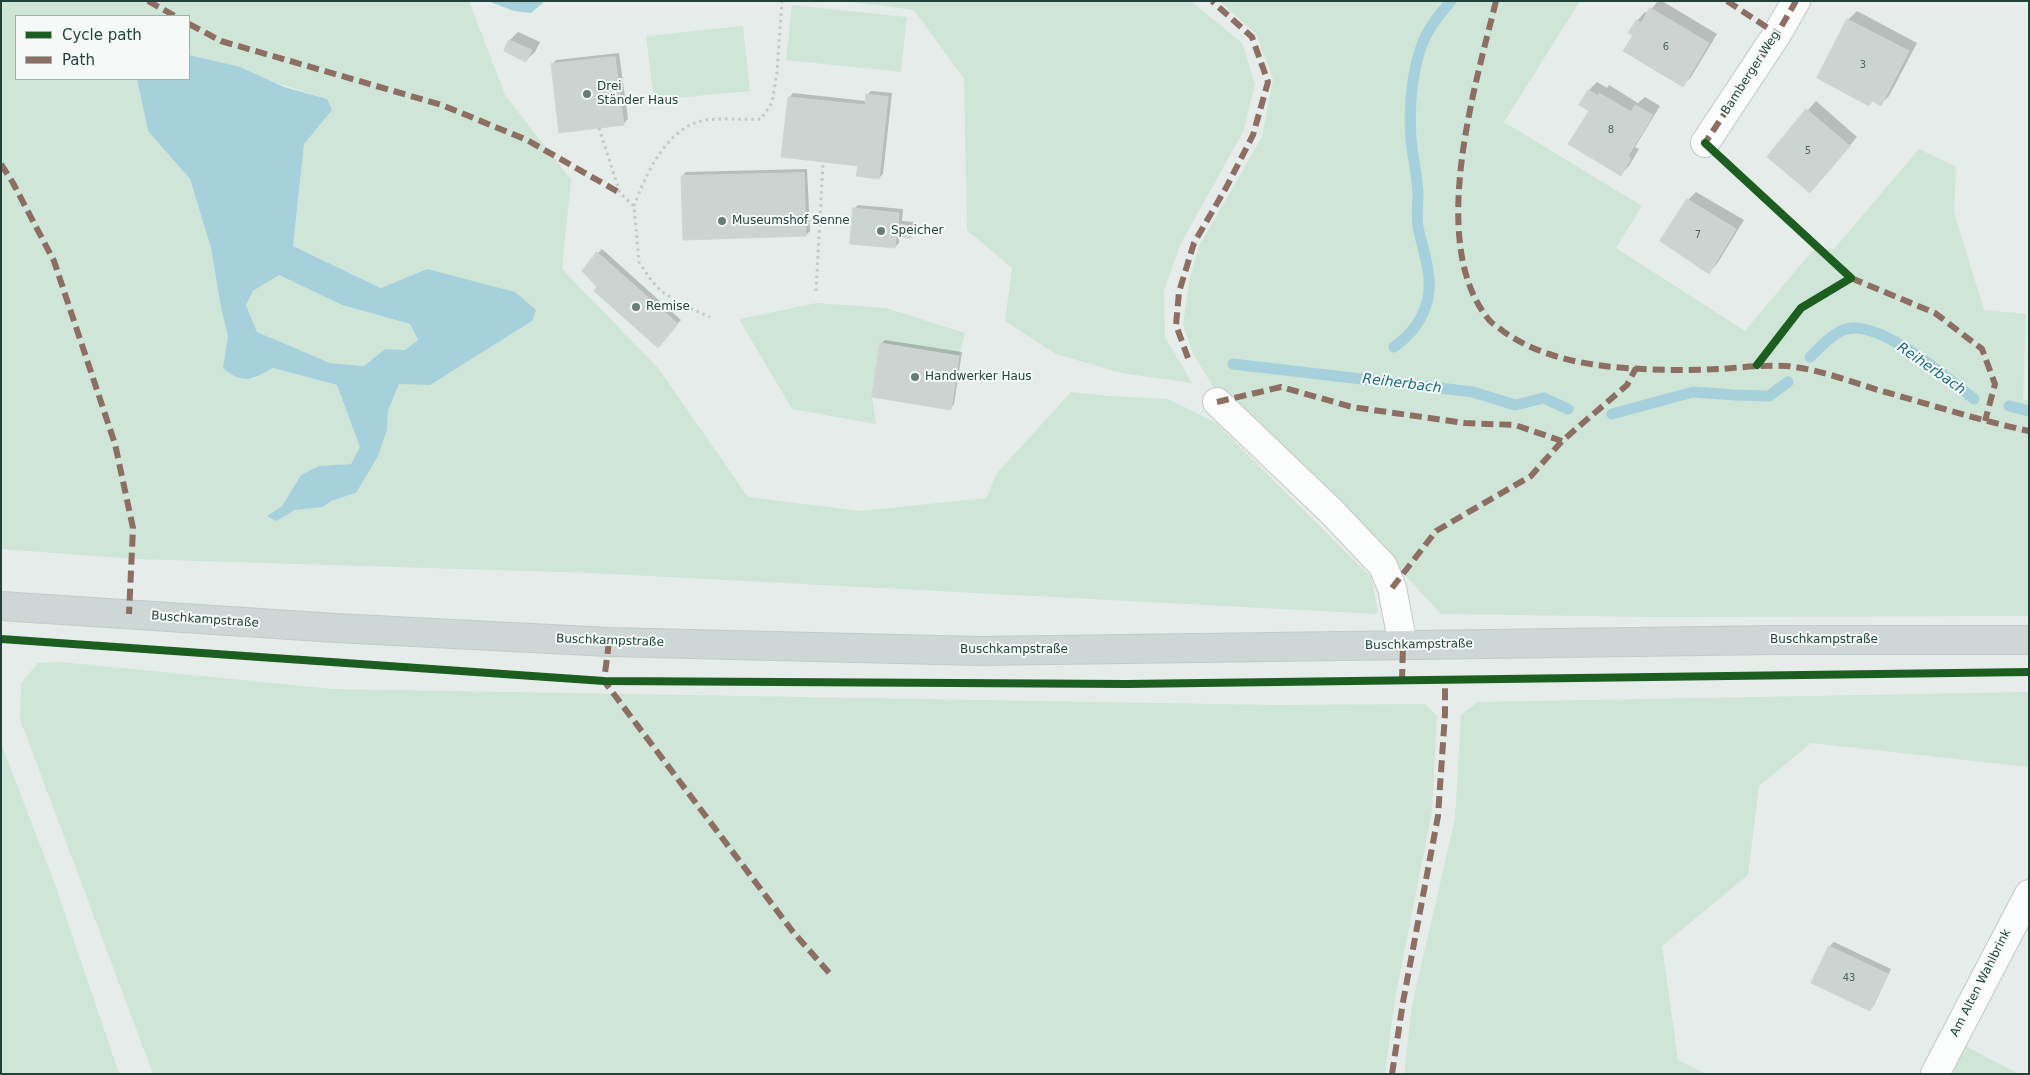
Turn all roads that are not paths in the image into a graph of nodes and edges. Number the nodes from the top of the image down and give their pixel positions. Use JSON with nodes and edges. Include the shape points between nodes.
{"nodes":[{"id":1,"x":1796,"y":1,"type":"edge"},
{"id":2,"x":1705,"y":143,"type":"dead end"},
{"id":3,"x":1217,"y":402,"type":"dead end"},
{"id":4,"x":1,"y":606,"type":"edge"},
{"id":5,"x":2029,"y":640,"type":"edge"},
{"id":6,"x":1403,"y":645,"type":"junction"},
{"id":7,"x":2029,"y":894,"type":"edge"},
{"id":8,"x":1934,"y":1074,"type":"edge"}],
"edges":[{"from":1,"to":2,"type":"street","name":"Bamberger Weg","via":[[1778,34]]},
{"from":3,"to":6,"type":"street","via":[[1332,512],[1383,566],[1392,588]]},
{"from":4,"to":6,"type":"main road","name":"Buschkampstraße","via":[[609,642],[980,651]]},
{"from":5,"to":6,"type":"main road","name":"Buschkampstraße"},
{"from":7,"to":8,"type":"street","name":"Am Alten Wahlbrink"}]}
